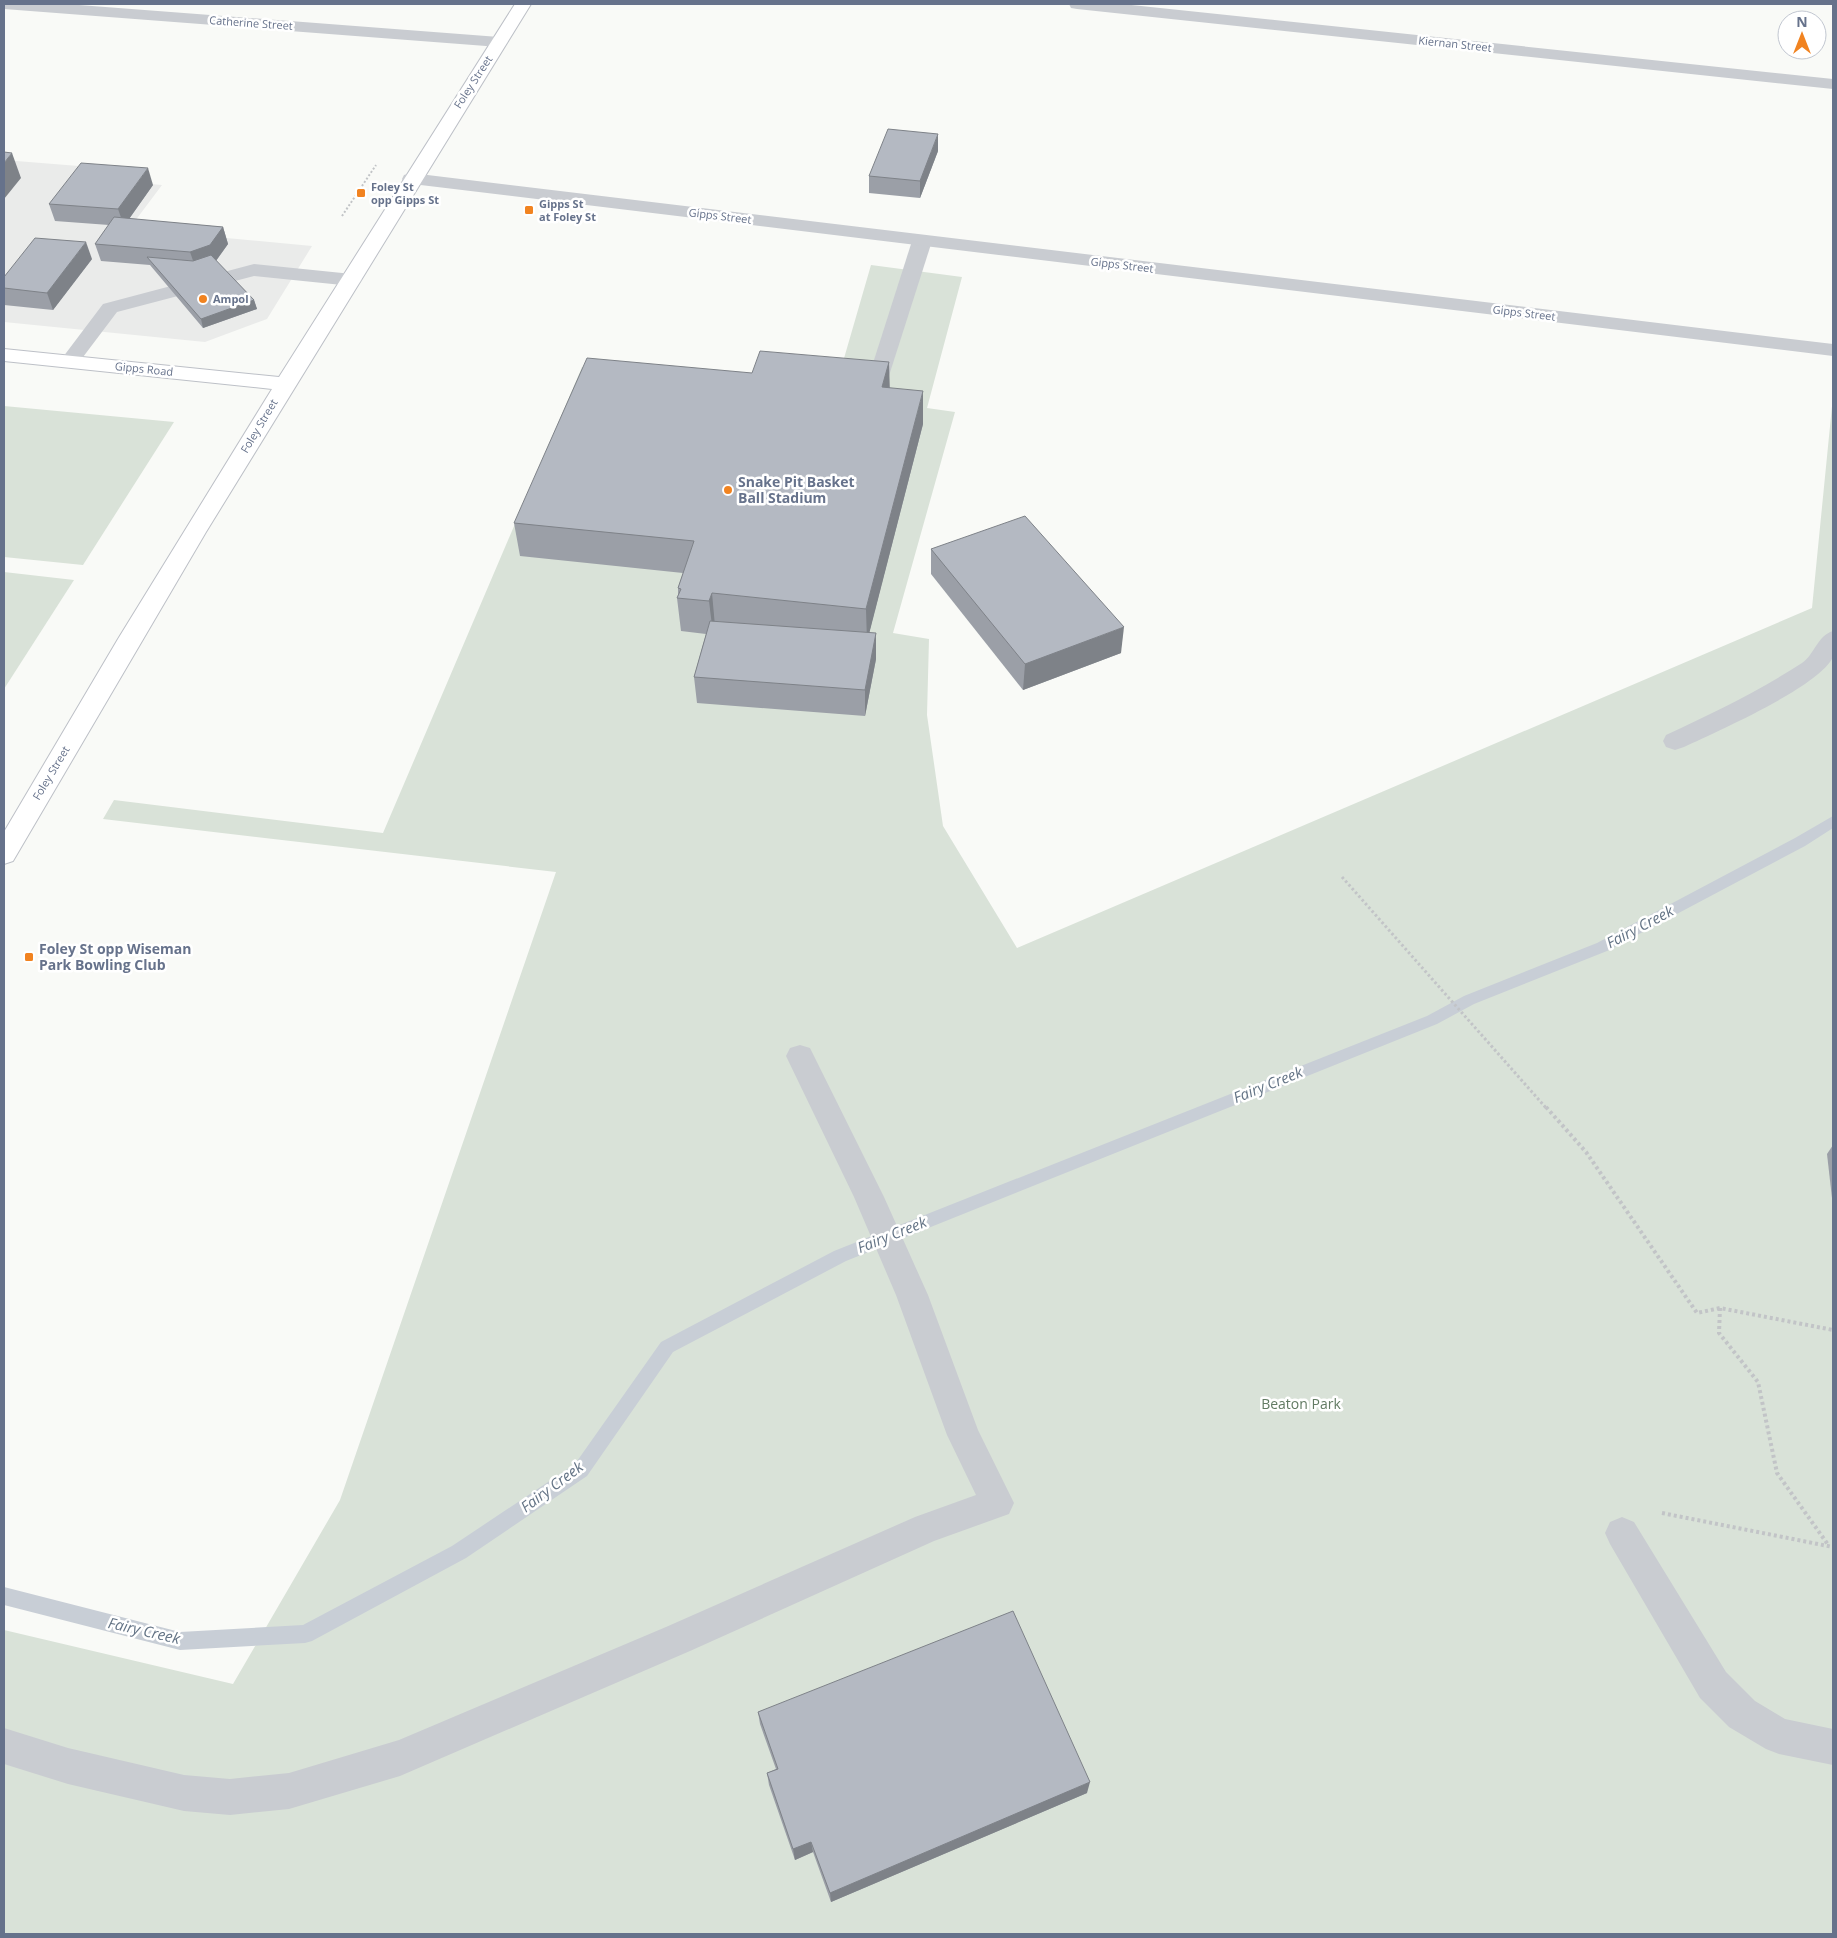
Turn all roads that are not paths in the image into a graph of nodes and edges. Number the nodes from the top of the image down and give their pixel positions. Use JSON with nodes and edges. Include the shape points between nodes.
{"nodes":[{"id":1,"x":4,"y":4,"type":"edge"},
{"id":2,"x":523,"y":4,"type":"edge"},
{"id":3,"x":1078,"y":4,"type":"edge"},
{"id":4,"x":499,"y":42,"type":"junction"},
{"id":5,"x":1833,"y":84,"type":"edge"},
{"id":6,"x":411,"y":179,"type":"junction"},
{"id":7,"x":922,"y":241,"type":"junction"},
{"id":8,"x":352,"y":280,"type":"junction"},
{"id":9,"x":1833,"y":350,"type":"edge"},
{"id":10,"x":4,"y":355,"type":"edge"},
{"id":11,"x":70,"y":361,"type":"junction"},
{"id":12,"x":877,"y":382,"type":"edge"},
{"id":13,"x":284,"y":384,"type":"junction"},
{"id":14,"x":1833,"y":639,"type":"edge"},
{"id":15,"x":1675,"y":741,"type":"dead end"},
{"id":16,"x":4,"y":854,"type":"edge"},
{"id":17,"x":800,"y":1056,"type":"dead end"},
{"id":18,"x":1622,"y":1533,"type":"dead end"},
{"id":19,"x":4,"y":1746,"type":"edge"},
{"id":20,"x":1833,"y":1747,"type":"edge"}],
"edges":[{"from":1,"to":4,"type":"street","name":"Catherine Street"},
{"from":2,"to":4,"type":"main road","name":"Foley Street"},
{"from":3,"to":5,"type":"street","name":"Kiernan Street"},
{"from":4,"to":6,"type":"main road","name":"Foley Street"},
{"from":6,"to":7,"type":"street","name":"Gipps Street"},
{"from":6,"to":8,"type":"main road","name":"Foley Street"},
{"from":7,"to":9,"type":"street","name":"Gipps Street"},
{"from":7,"to":12,"type":"street"},
{"from":8,"to":11,"type":"street","via":[[254,270],[110,308]]},
{"from":8,"to":13,"type":"main road","name":"Foley Street"},
{"from":10,"to":11,"type":"main road","name":"Gipps Road"},
{"from":11,"to":13,"type":"main road","name":"Gipps Road"},
{"from":13,"to":16,"type":"main road","name":"Foley Street"},
{"from":14,"to":15,"type":"street","via":[[1813,667],[1748,707]]},
{"from":17,"to":19,"type":"street","via":[[869,1197],[912,1295],[963,1435],[997,1503],[927,1528],[400,1758],[289,1791],[230,1796],[184,1793],[68,1766]]},
{"from":18,"to":20,"type":"street","via":[[1713,1685],[1742,1714],[1779,1736]]}]}
